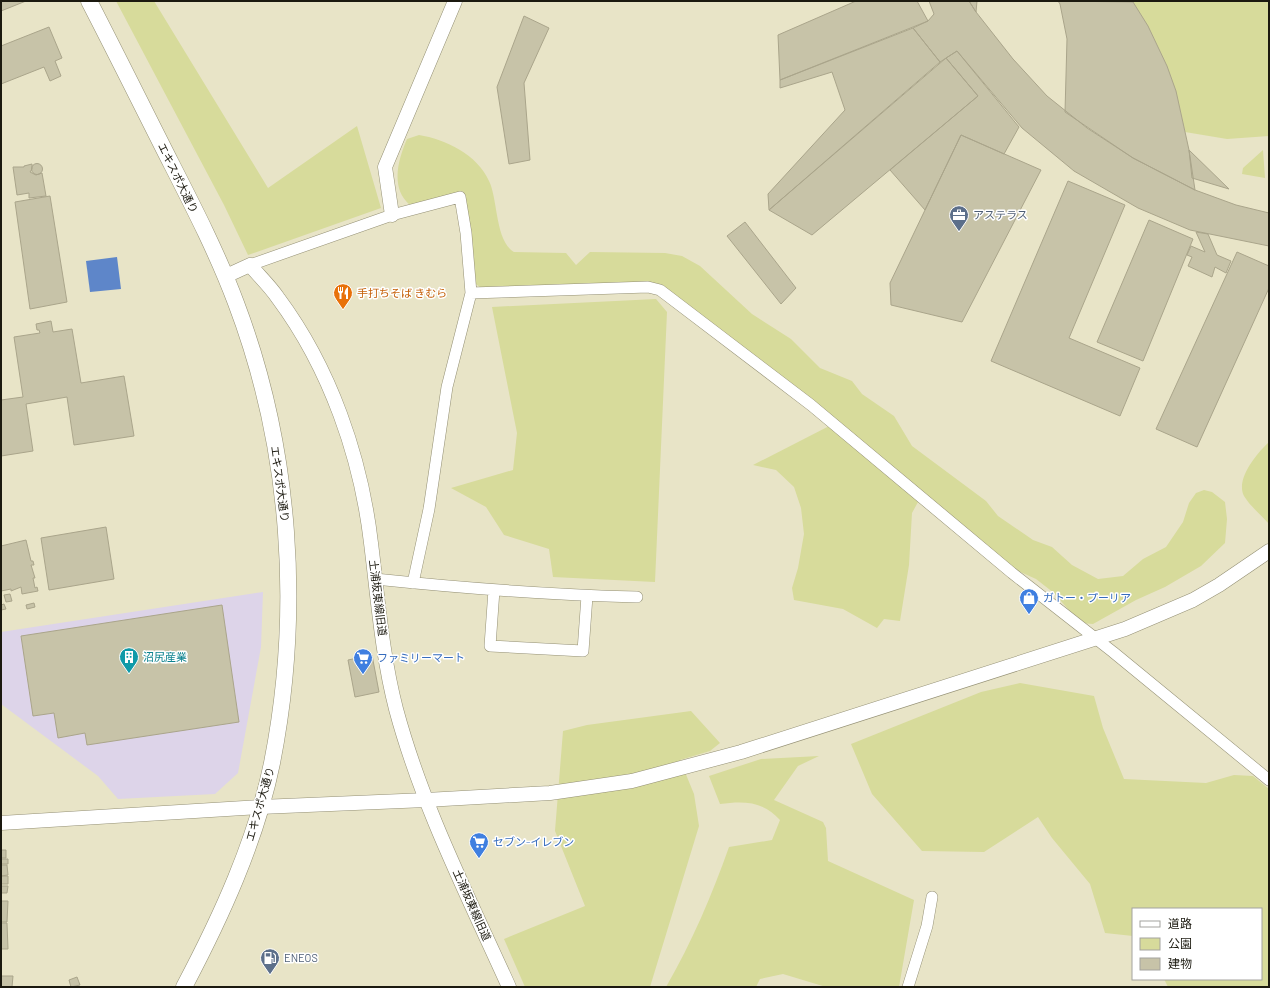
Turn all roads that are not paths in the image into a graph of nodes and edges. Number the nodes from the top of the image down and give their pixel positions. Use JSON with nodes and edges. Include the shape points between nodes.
{"nodes":[{"id":1,"x":89,"y":1,"type":"edge"},
{"id":2,"x":455,"y":1,"type":"edge"},
{"id":3,"x":392,"y":215,"type":"junction"},
{"id":4,"x":250,"y":266,"type":"junction"},
{"id":5,"x":226,"y":276,"type":"junction"},
{"id":6,"x":471,"y":293,"type":"junction"},
{"id":7,"x":1269,"y":551,"type":"edge"},
{"id":8,"x":375,"y":579,"type":"junction"},
{"id":9,"x":413,"y":583,"type":"junction"},
{"id":10,"x":494,"y":590,"type":"junction"},
{"id":11,"x":587,"y":596,"type":"junction"},
{"id":12,"x":637,"y":597,"type":"dead end"},
{"id":13,"x":1094,"y":638,"type":"junction"},
{"id":14,"x":1269,"y":780,"type":"edge"},
{"id":15,"x":426,"y":800,"type":"junction"},
{"id":16,"x":260,"y":807,"type":"junction"},
{"id":17,"x":1,"y":823,"type":"edge"},
{"id":18,"x":932,"y":897,"type":"dead end"},
{"id":19,"x":184,"y":987,"type":"edge"},
{"id":20,"x":509,"y":987,"type":"edge"},
{"id":21,"x":908,"y":987,"type":"edge"}],
"edges":[{"from":1,"to":5,"type":"main road","name":"エキスポ大通り"},
{"from":2,"to":3,"type":"street","via":[[385,167]]},
{"from":3,"to":4,"type":"street"},
{"from":3,"to":6,"type":"street","via":[[460,197]]},
{"from":4,"to":5,"type":"street"},
{"from":4,"to":8,"type":"street","name":"土浦坂東線旧道","via":[[278,298],[303,335],[338,409],[359,479]]},
{"from":5,"to":16,"type":"main road","name":"エキスポ大通り","via":[[263,390],[284,501],[287,543],[287,630],[283,691],[272,764]]},
{"from":6,"to":9,"type":"street","via":[[447,387],[429,509]]},
{"from":6,"to":13,"type":"street","via":[[648,287],[660,290],[811,405]]},
{"from":7,"to":13,"type":"street","via":[[1193,600],[1155,618]]},
{"from":8,"to":9,"type":"street"},
{"from":8,"to":15,"type":"street","name":"土浦坂東線旧道","via":[[396,708]]},
{"from":9,"to":10,"type":"street"},
{"from":10,"to":11,"type":"street"},
{"from":10,"to":11,"type":"street","via":[[490,646],[583,651]]},
{"from":11,"to":12,"type":"street"},
{"from":13,"to":14,"type":"street"},
{"from":13,"to":15,"type":"street","via":[[741,752],[671,771],[587,789]]},
{"from":15,"to":16,"type":"street"},
{"from":15,"to":20,"type":"street","name":"土浦坂東線旧道"},
{"from":16,"to":17,"type":"street"},
{"from":16,"to":19,"type":"main road","name":"エキスポ大通り","via":[[225,903]]},
{"from":18,"to":21,"type":"street","via":[[928,926]]}]}
